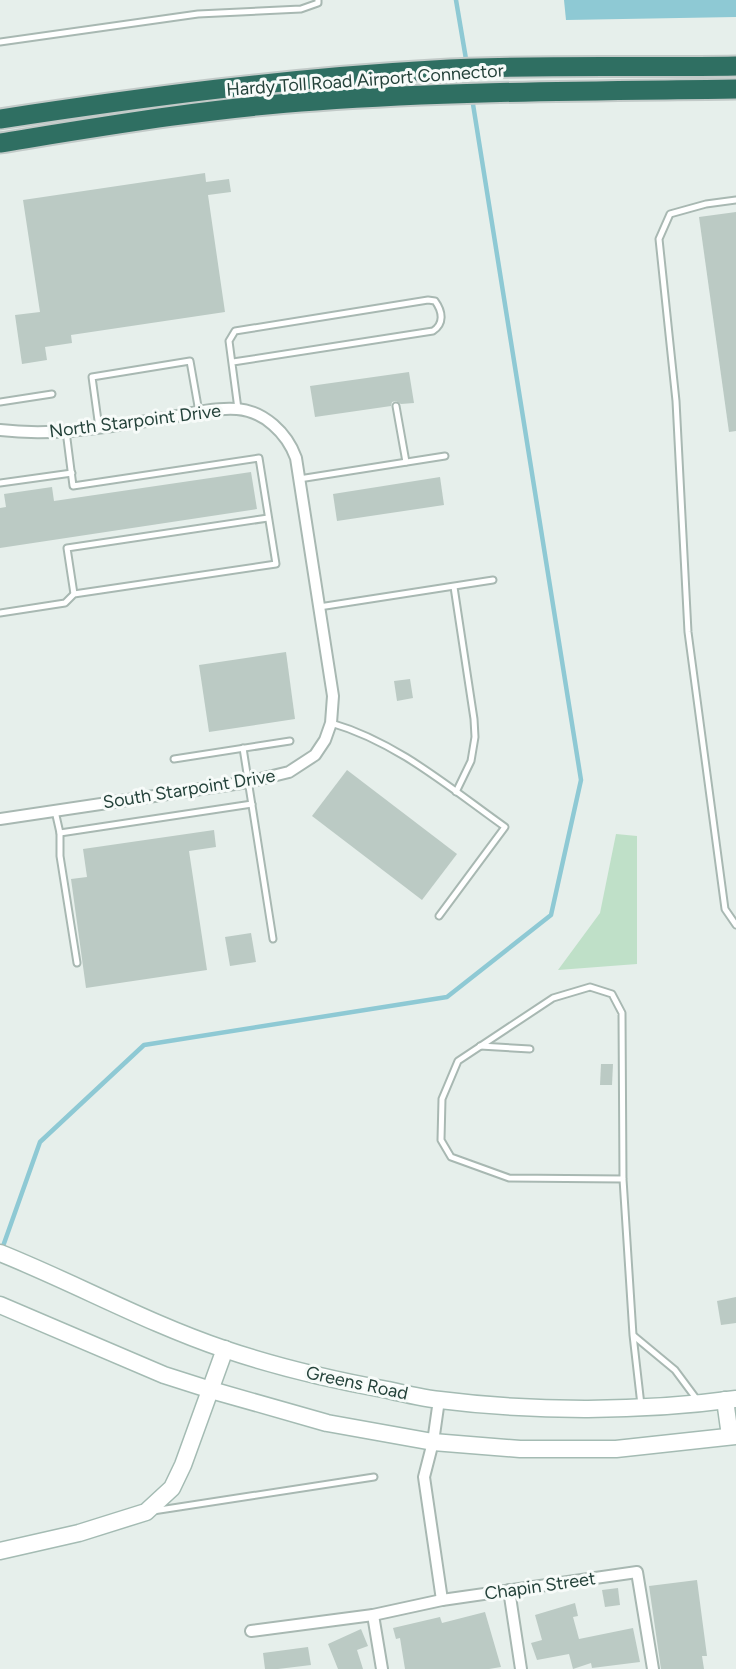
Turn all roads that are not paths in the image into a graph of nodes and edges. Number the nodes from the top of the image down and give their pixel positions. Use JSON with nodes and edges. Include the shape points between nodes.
{"nodes":[{"id":1,"x":318,"y":0,"type":"edge"},
{"id":2,"x":0,"y":42,"type":"edge"},
{"id":3,"x":736,"y":66,"type":"edge"},
{"id":4,"x":736,"y":89,"type":"edge"},
{"id":5,"x":0,"y":119,"type":"edge"},
{"id":6,"x":0,"y":143,"type":"edge"},
{"id":7,"x":736,"y":200,"type":"edge"},
{"id":8,"x":233,"y":362,"type":"junction"},
{"id":9,"x":52,"y":394,"type":"dead end"},
{"id":10,"x":0,"y":402,"type":"edge"},
{"id":11,"x":396,"y":406,"type":"dead end"},
{"id":12,"x":238,"y":409,"type":"junction"},
{"id":13,"x":199,"y":413,"type":"junction"},
{"id":14,"x":99,"y":428,"type":"junction"},
{"id":15,"x":0,"y":430,"type":"edge"},
{"id":16,"x":66,"y":431,"type":"junction"},
{"id":17,"x":445,"y":456,"type":"dead end"},
{"id":18,"x":406,"y":462,"type":"junction"},
{"id":19,"x":72,"y":473,"type":"junction"},
{"id":20,"x":299,"y":479,"type":"junction"},
{"id":21,"x":0,"y":483,"type":"edge"},
{"id":22,"x":268,"y":518,"type":"junction"},
{"id":23,"x":313,"y":577,"type":"joint"},
{"id":24,"x":493,"y":580,"type":"dead end"},
{"id":25,"x":454,"y":587,"type":"junction"},
{"id":26,"x":74,"y":594,"type":"junction"},
{"id":27,"x":318,"y":607,"type":"junction"},
{"id":28,"x":0,"y":613,"type":"edge"},
{"id":29,"x":331,"y":723,"type":"junction"},
{"id":30,"x":290,"y":741,"type":"dead end"},
{"id":31,"x":243,"y":748,"type":"junction"},
{"id":32,"x":174,"y":759,"type":"dead end"},
{"id":33,"x":248,"y":782,"type":"junction"},
{"id":34,"x":456,"y":792,"type":"junction"},
{"id":35,"x":252,"y":804,"type":"junction"},
{"id":36,"x":55,"y":811,"type":"junction"},
{"id":37,"x":0,"y":819,"type":"edge"},
{"id":38,"x":60,"y":833,"type":"junction"},
{"id":39,"x":439,"y":916,"type":"dead end"},
{"id":40,"x":736,"y":925,"type":"edge"},
{"id":41,"x":273,"y":939,"type":"dead end"},
{"id":42,"x":77,"y":963,"type":"dead end"},
{"id":43,"x":480,"y":1046,"type":"junction"},
{"id":44,"x":530,"y":1049,"type":"dead end"},
{"id":45,"x":623,"y":1178,"type":"junction"},
{"id":46,"x":6,"y":1256,"type":"edge"},
{"id":47,"x":0,"y":1305,"type":"edge"},
{"id":48,"x":633,"y":1335,"type":"junction"},
{"id":49,"x":225,"y":1349,"type":"junction"},
{"id":50,"x":211,"y":1390,"type":"junction"},
{"id":51,"x":731,"y":1399,"type":"edge"},
{"id":52,"x":439,"y":1400,"type":"junction"},
{"id":53,"x":699,"y":1404,"type":"junction"},
{"id":54,"x":641,"y":1406,"type":"junction"},
{"id":55,"x":733,"y":1436,"type":"edge"},
{"id":56,"x":433,"y":1442,"type":"junction"},
{"id":57,"x":374,"y":1476,"type":"dead end"},
{"id":58,"x":146,"y":1512,"type":"junction"},
{"id":59,"x":0,"y":1551,"type":"edge"},
{"id":60,"x":509,"y":1590,"type":"junction"},
{"id":61,"x":442,"y":1600,"type":"junction"},
{"id":62,"x":373,"y":1615,"type":"junction"},
{"id":63,"x":251,"y":1631,"type":"dead end"},
{"id":64,"x":382,"y":1669,"type":"edge"},
{"id":65,"x":522,"y":1669,"type":"edge"},
{"id":66,"x":653,"y":1669,"type":"edge"}],
"edges":[{"from":1,"to":2,"type":"lane","via":[[301,9],[198,15]]},
{"from":3,"to":5,"type":"highway","name":"Hardy Toll Road Airport Connector","via":[[431,70],[196,91]]},
{"from":4,"to":6,"type":"highway","name":"Hardy Toll Road Airport Connector","via":[[503,92],[314,101],[176,115]]},
{"from":7,"to":40,"type":"lane","via":[[670,214],[659,239],[677,401],[688,632],[725,909]]},
{"from":8,"to":8,"type":"lane","via":[[432,331],[441,323],[438,305],[429,300],[242,329],[229,341]]},
{"from":8,"to":12,"type":"lane"},
{"from":9,"to":10,"type":"lane"},
{"from":11,"to":18,"type":"lane"},
{"from":12,"to":13,"type":"street","name":"North Starpoint Drive"},
{"from":12,"to":20,"type":"street","name":"North Starpoint Drive","via":[[270,422],[283,433],[296,458]]},
{"from":13,"to":14,"type":"street","name":"North Starpoint Drive"},
{"from":13,"to":14,"type":"lane","via":[[190,361],[92,377]]},
{"from":14,"to":16,"type":"street","name":"North Starpoint Drive"},
{"from":15,"to":16,"type":"street","name":"North Starpoint Drive"},
{"from":16,"to":19,"type":"lane"},
{"from":17,"to":18,"type":"lane"},
{"from":18,"to":20,"type":"lane"},
{"from":19,"to":21,"type":"lane"},
{"from":19,"to":22,"type":"lane","via":[[74,486],[260,458]]},
{"from":20,"to":23,"type":"street","name":"North Starpoint Drive"},
{"from":22,"to":26,"type":"lane","via":[[67,548]]},
{"from":22,"to":26,"type":"lane","via":[[276,564]]},
{"from":23,"to":27,"type":"street","name":"South Starpoint Drive"},
{"from":24,"to":25,"type":"lane"},
{"from":25,"to":27,"type":"lane"},
{"from":25,"to":34,"type":"lane","via":[[475,737],[471,761]]},
{"from":26,"to":28,"type":"lane","via":[[65,603]]},
{"from":27,"to":29,"type":"street","name":"South Starpoint Drive","via":[[333,696]]},
{"from":29,"to":33,"type":"street","name":"South Starpoint Drive","via":[[326,740],[304,763],[289,772]]},
{"from":29,"to":34,"type":"lane","via":[[386,746]]},
{"from":30,"to":31,"type":"lane"},
{"from":31,"to":32,"type":"lane"},
{"from":31,"to":33,"type":"lane"},
{"from":33,"to":35,"type":"lane"},
{"from":33,"to":36,"type":"street","name":"South Starpoint Drive"},
{"from":34,"to":39,"type":"lane","via":[[505,827]]},
{"from":35,"to":38,"type":"lane"},
{"from":35,"to":41,"type":"lane"},
{"from":36,"to":37,"type":"street","name":"South Starpoint Drive"},
{"from":36,"to":38,"type":"lane"},
{"from":38,"to":42,"type":"lane"},
{"from":43,"to":44,"type":"lane"},
{"from":43,"to":45,"type":"lane","via":[[458,1060],[442,1099],[441,1140],[451,1157],[509,1178]]},
{"from":43,"to":45,"type":"lane","via":[[553,998],[590,987],[612,994],[622,1013]]},
{"from":45,"to":48,"type":"lane"},
{"from":46,"to":49,"type":"main road","name":"Greens Road"},
{"from":47,"to":50,"type":"main road","via":[[164,1375]]},
{"from":48,"to":53,"type":"lane","via":[[675,1370]]},
{"from":48,"to":54,"type":"lane"},
{"from":49,"to":50,"type":"main road"},
{"from":49,"to":52,"type":"main road","name":"Greens Road","via":[[341,1382]]},
{"from":50,"to":56,"type":"main road","via":[[327,1423]]},
{"from":50,"to":58,"type":"main road","via":[[172,1488]]},
{"from":51,"to":53,"type":"main road","name":"Greens Road"},
{"from":51,"to":55,"type":"main road"},
{"from":52,"to":54,"type":"main road","name":"Greens Road","via":[[524,1407]]},
{"from":52,"to":56,"type":"street"},
{"from":53,"to":54,"type":"main road","name":"Greens Road"},
{"from":55,"to":56,"type":"main road","via":[[616,1449],[520,1449]]},
{"from":56,"to":61,"type":"street","via":[[424,1478]]},
{"from":57,"to":58,"type":"lane"},
{"from":58,"to":59,"type":"main road"},
{"from":60,"to":61,"type":"street","name":"Chapin Street"},
{"from":60,"to":65,"type":"street"},
{"from":60,"to":66,"type":"street","name":"Chapin Street","via":[[637,1572]]},
{"from":61,"to":62,"type":"street","name":"Chapin Street"},
{"from":62,"to":63,"type":"street","name":"Chapin Street"},
{"from":62,"to":64,"type":"street"}]}
